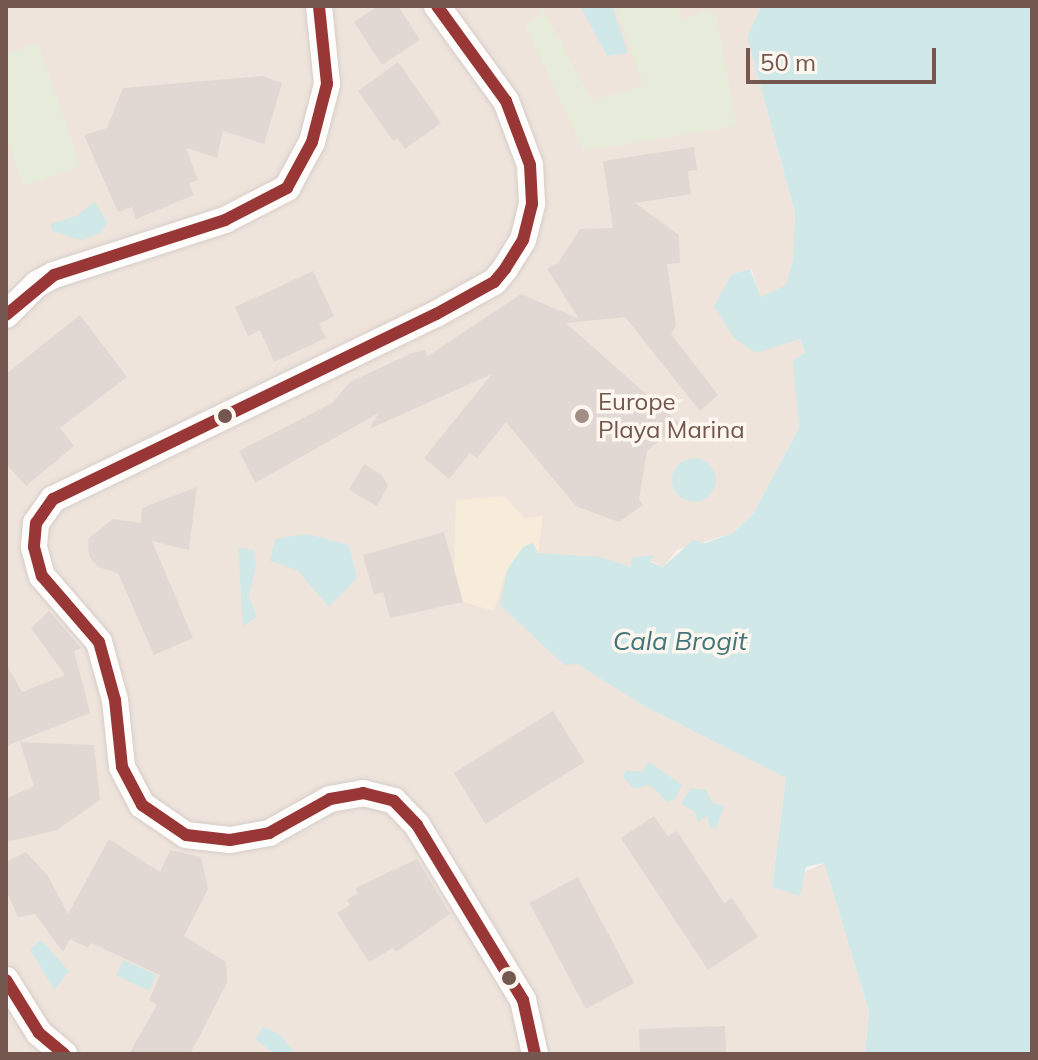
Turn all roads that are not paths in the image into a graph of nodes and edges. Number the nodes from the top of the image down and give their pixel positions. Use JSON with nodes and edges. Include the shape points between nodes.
{"nodes":[{"id":1,"x":319,"y":6,"type":"edge"},
{"id":2,"x":437,"y":6,"type":"edge"},
{"id":3,"x":6,"y":315,"type":"edge"},
{"id":4,"x":6,"y":980,"type":"edge"},
{"id":5,"x":64,"y":1054,"type":"edge"},
{"id":6,"x":535,"y":1054,"type":"edge"}],
"edges":[{"from":1,"to":3,"type":"street","via":[[327,84],[312,142],[287,188],[225,220],[54,275]]},
{"from":2,"to":6,"type":"street","via":[[506,101],[530,165],[532,204],[523,240],[505,269],[494,282],[436,314],[170,438],[53,499],[36,523],[34,547],[42,576],[99,642],[115,700],[124,777],[142,805],[186,835],[230,840],[269,833],[330,799],[363,793],[394,801],[417,825],[523,1000]]},
{"from":4,"to":5,"type":"street","via":[[39,1033]]}]}
